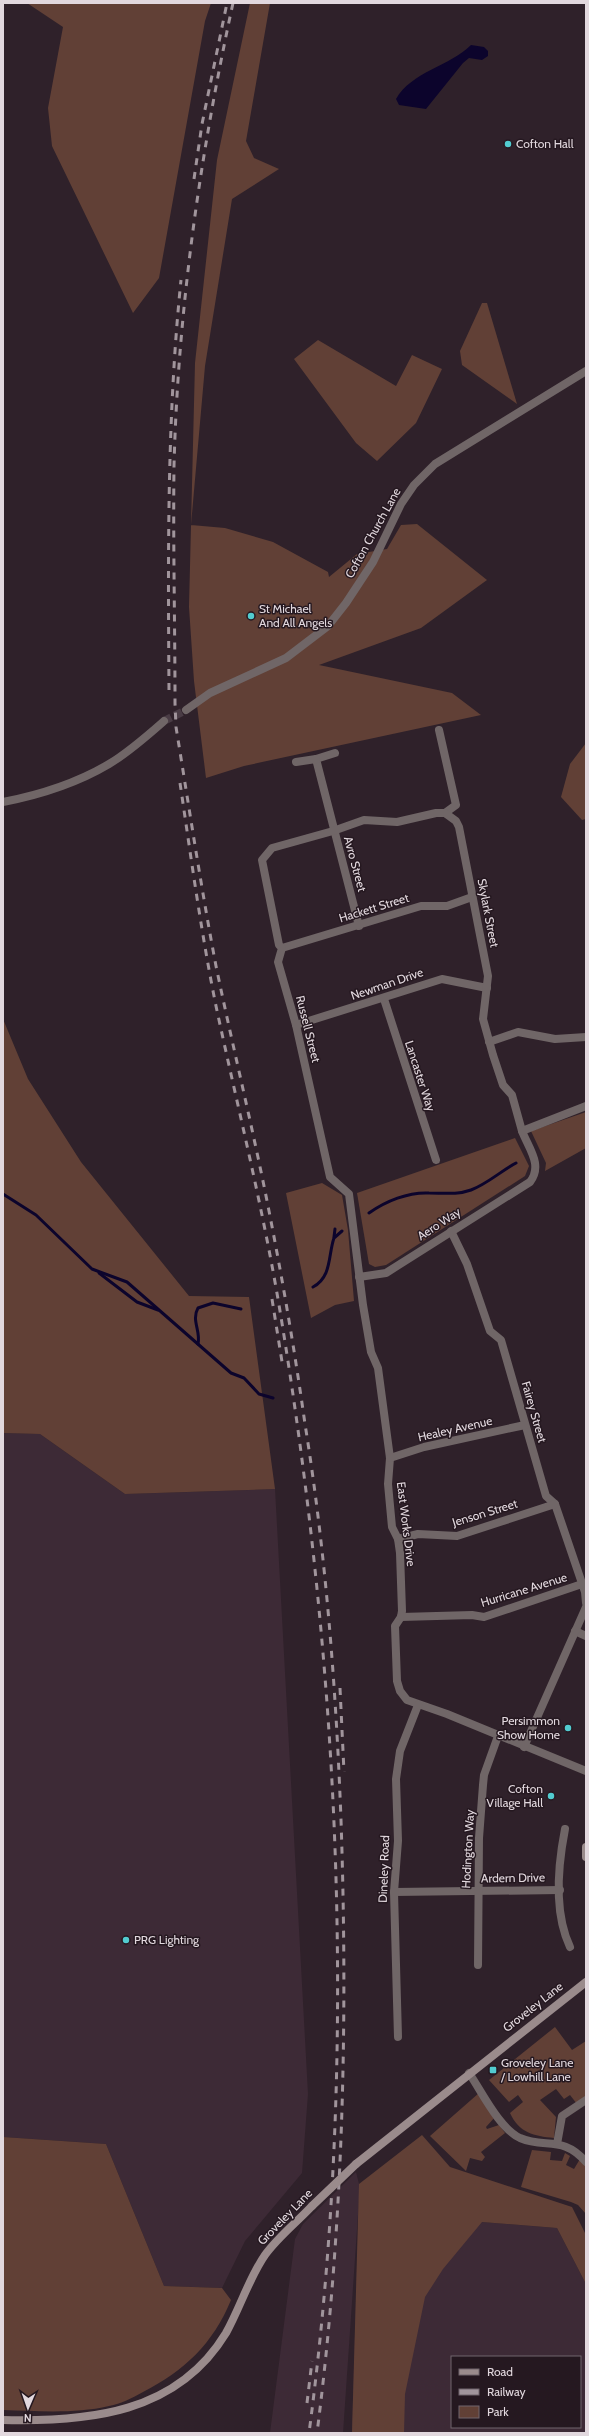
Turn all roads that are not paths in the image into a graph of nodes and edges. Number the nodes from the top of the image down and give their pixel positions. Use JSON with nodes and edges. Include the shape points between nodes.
{"nodes":[{"id":1,"x":586,"y":371,"type":"edge"},
{"id":2,"x":186,"y":710,"type":"tunnel mouth"},
{"id":3,"x":164,"y":721,"type":"tunnel mouth"},
{"id":4,"x":439,"y":730,"type":"dead end"},
{"id":5,"x":335,"y":754,"type":"dead end"},
{"id":6,"x":316,"y":759,"type":"junction"},
{"id":7,"x":296,"y":762,"type":"dead end"},
{"id":8,"x":3,"y":802,"type":"edge"},
{"id":9,"x":445,"y":813,"type":"junction"},
{"id":10,"x":333,"y":832,"type":"junction"},
{"id":11,"x":472,"y":897,"type":"junction"},
{"id":12,"x":359,"y":926,"type":"junction"},
{"id":13,"x":282,"y":948,"type":"junction"},
{"id":14,"x":487,"y":988,"type":"junction"},
{"id":15,"x":384,"y":999,"type":"junction"},
{"id":16,"x":296,"y":1025,"type":"junction"},
{"id":17,"x":586,"y":1037,"type":"edge"},
{"id":18,"x":489,"y":1042,"type":"junction"},
{"id":19,"x":586,"y":1106,"type":"edge"},
{"id":20,"x":522,"y":1131,"type":"junction"},
{"id":21,"x":436,"y":1160,"type":"dead end"},
{"id":22,"x":530,"y":1182,"type":"joint"},
{"id":23,"x":450,"y":1231,"type":"junction"},
{"id":24,"x":359,"y":1277,"type":"junction"},
{"id":25,"x":525,"y":1426,"type":"junction"},
{"id":26,"x":390,"y":1458,"type":"junction"},
{"id":27,"x":554,"y":1504,"type":"junction"},
{"id":28,"x":398,"y":1539,"type":"junction"},
{"id":29,"x":582,"y":1584,"type":"junction"},
{"id":30,"x":586,"y":1603,"type":"edge"},
{"id":31,"x":586,"y":1607,"type":"edge"},
{"id":32,"x":401,"y":1617,"type":"junction"},
{"id":33,"x":575,"y":1631,"type":"junction"},
{"id":34,"x":586,"y":1636,"type":"edge"},
{"id":35,"x":418,"y":1705,"type":"junction"},
{"id":36,"x":498,"y":1736,"type":"junction"},
{"id":37,"x":524,"y":1747,"type":"junction"},
{"id":38,"x":586,"y":1771,"type":"edge"},
{"id":39,"x":565,"y":1829,"type":"dead end"},
{"id":40,"x":586,"y":1847,"type":"edge"},
{"id":41,"x":586,"y":1857,"type":"edge"},
{"id":42,"x":560,"y":1890,"type":"junction"},
{"id":43,"x":478,"y":1891,"type":"junction"},
{"id":44,"x":394,"y":1892,"type":"junction"},
{"id":45,"x":570,"y":1947,"type":"dead end"},
{"id":46,"x":478,"y":1965,"type":"dead end"},
{"id":47,"x":586,"y":1982,"type":"edge"},
{"id":48,"x":398,"y":2037,"type":"dead end"},
{"id":49,"x":469,"y":2073,"type":"junction"},
{"id":50,"x":586,"y":2100,"type":"edge"},
{"id":51,"x":557,"y":2144,"type":"junction"},
{"id":52,"x":586,"y":2162,"type":"edge"},
{"id":53,"x":3,"y":2420,"type":"edge"}],
"edges":[{"from":1,"to":2,"type":"street","name":"Cofton Church Lane","via":[[435,464],[414,485],[401,504],[373,562],[328,626],[286,658],[210,693]]},
{"from":3,"to":8,"type":"street","via":[[136,746],[109,764],[67,784]]},
{"from":4,"to":9,"type":"street","via":[[456,804]]},
{"from":5,"to":6,"type":"street"},
{"from":6,"to":7,"type":"street"},
{"from":6,"to":10,"type":"street","name":"Avro Street"},
{"from":9,"to":10,"type":"street","via":[[397,822],[364,820]]},
{"from":9,"to":11,"type":"street","name":"Skylark Street","via":[[459,827]]},
{"from":10,"to":12,"type":"street","name":"Avro Street"},
{"from":10,"to":13,"type":"street","name":"Russell Street","via":[[272,848],[262,860]]},
{"from":11,"to":12,"type":"street","name":"Hackett Street","via":[[447,906],[421,906]]},
{"from":11,"to":14,"type":"street","name":"Skylark Street","via":[[488,976]]},
{"from":12,"to":13,"type":"street","name":"Hackett Street"},
{"from":13,"to":16,"type":"street","name":"Russell Street","via":[[278,962]]},
{"from":14,"to":15,"type":"street","name":"Newman Drive","via":[[442,979]]},
{"from":14,"to":18,"type":"street","name":"Skylark Street","via":[[482,1011]]},
{"from":15,"to":16,"type":"street","name":"Newman Drive"},
{"from":15,"to":21,"type":"street","name":"Lancaster Way"},
{"from":16,"to":24,"type":"street","name":"Russell Street","via":[[330,1177],[349,1194]]},
{"from":17,"to":18,"type":"street","via":[[555,1039],[518,1032]]},
{"from":18,"to":20,"type":"street","name":"Skylark Street","via":[[503,1085],[512,1095]]},
{"from":19,"to":20,"type":"street"},
{"from":20,"to":22,"type":"street","name":"Skylark Street","via":[[536,1165],[536,1173]]},
{"from":22,"to":23,"type":"street","name":"Aero Way"},
{"from":23,"to":24,"type":"street","name":"Aero Way","via":[[386,1273]]},
{"from":23,"to":25,"type":"street","name":"Fairey Street","via":[[467,1264],[490,1331],[501,1340]]},
{"from":24,"to":26,"type":"street","name":"East Works Drive","via":[[371,1352],[378,1368]]},
{"from":25,"to":26,"type":"street","name":"Healey Avenue","via":[[424,1447]]},
{"from":25,"to":27,"type":"street","name":"Fairey Street","via":[[546,1496]]},
{"from":26,"to":28,"type":"street","name":"East Works Drive","via":[[388,1484],[392,1527]]},
{"from":27,"to":28,"type":"street","name":"Jenson Street","via":[[457,1536],[418,1534]]},
{"from":27,"to":29,"type":"street","name":"Fairey Street"},
{"from":28,"to":32,"type":"street","name":"East Works Drive"},
{"from":29,"to":30,"type":"street","name":"Fairey Street"},
{"from":29,"to":32,"type":"street","name":"Hurricane Avenue","via":[[484,1617]]},
{"from":31,"to":33,"type":"street"},
{"from":32,"to":35,"type":"street","name":"East Works Drive","via":[[395,1626],[397,1681],[400,1691],[407,1700]]},
{"from":33,"to":34,"type":"street"},
{"from":33,"to":37,"type":"street"},
{"from":35,"to":36,"type":"street","name":"East Works Drive","via":[[447,1714]]},
{"from":35,"to":44,"type":"street","name":"Dineley Road","via":[[400,1751],[398,1765],[398,1841]]},
{"from":36,"to":37,"type":"street","name":"East Works Drive"},
{"from":36,"to":43,"type":"street","name":"Hodington Way","via":[[483,1780]]},
{"from":37,"to":38,"type":"street","name":"East Works Drive"},
{"from":39,"to":42,"type":"street","name":"Ardern Drive","via":[[561,1849]]},
{"from":40,"to":41,"type":"main road"},
{"from":42,"to":43,"type":"street","name":"Ardern Drive"},
{"from":42,"to":45,"type":"street","name":"Ardern Drive","via":[[563,1932]]},
{"from":43,"to":44,"type":"street","name":"Ardern Drive"},
{"from":43,"to":46,"type":"street","name":"Hodington Way"},
{"from":44,"to":48,"type":"street","name":"Dineley Road"},
{"from":47,"to":49,"type":"main road","name":"Groveley Lane"},
{"from":49,"to":51,"type":"street","via":[[506,2129],[520,2138]]},
{"from":49,"to":53,"type":"main road","name":"Groveley Lane","bridge":true,"via":[[356,2164],[265,2254],[225,2334],[188,2378],[155,2398],[130,2409],[103,2415],[38,2421]]},
{"from":50,"to":51,"type":"street","via":[[562,2116]]},
{"from":51,"to":52,"type":"street","via":[[577,2152]]}]}
